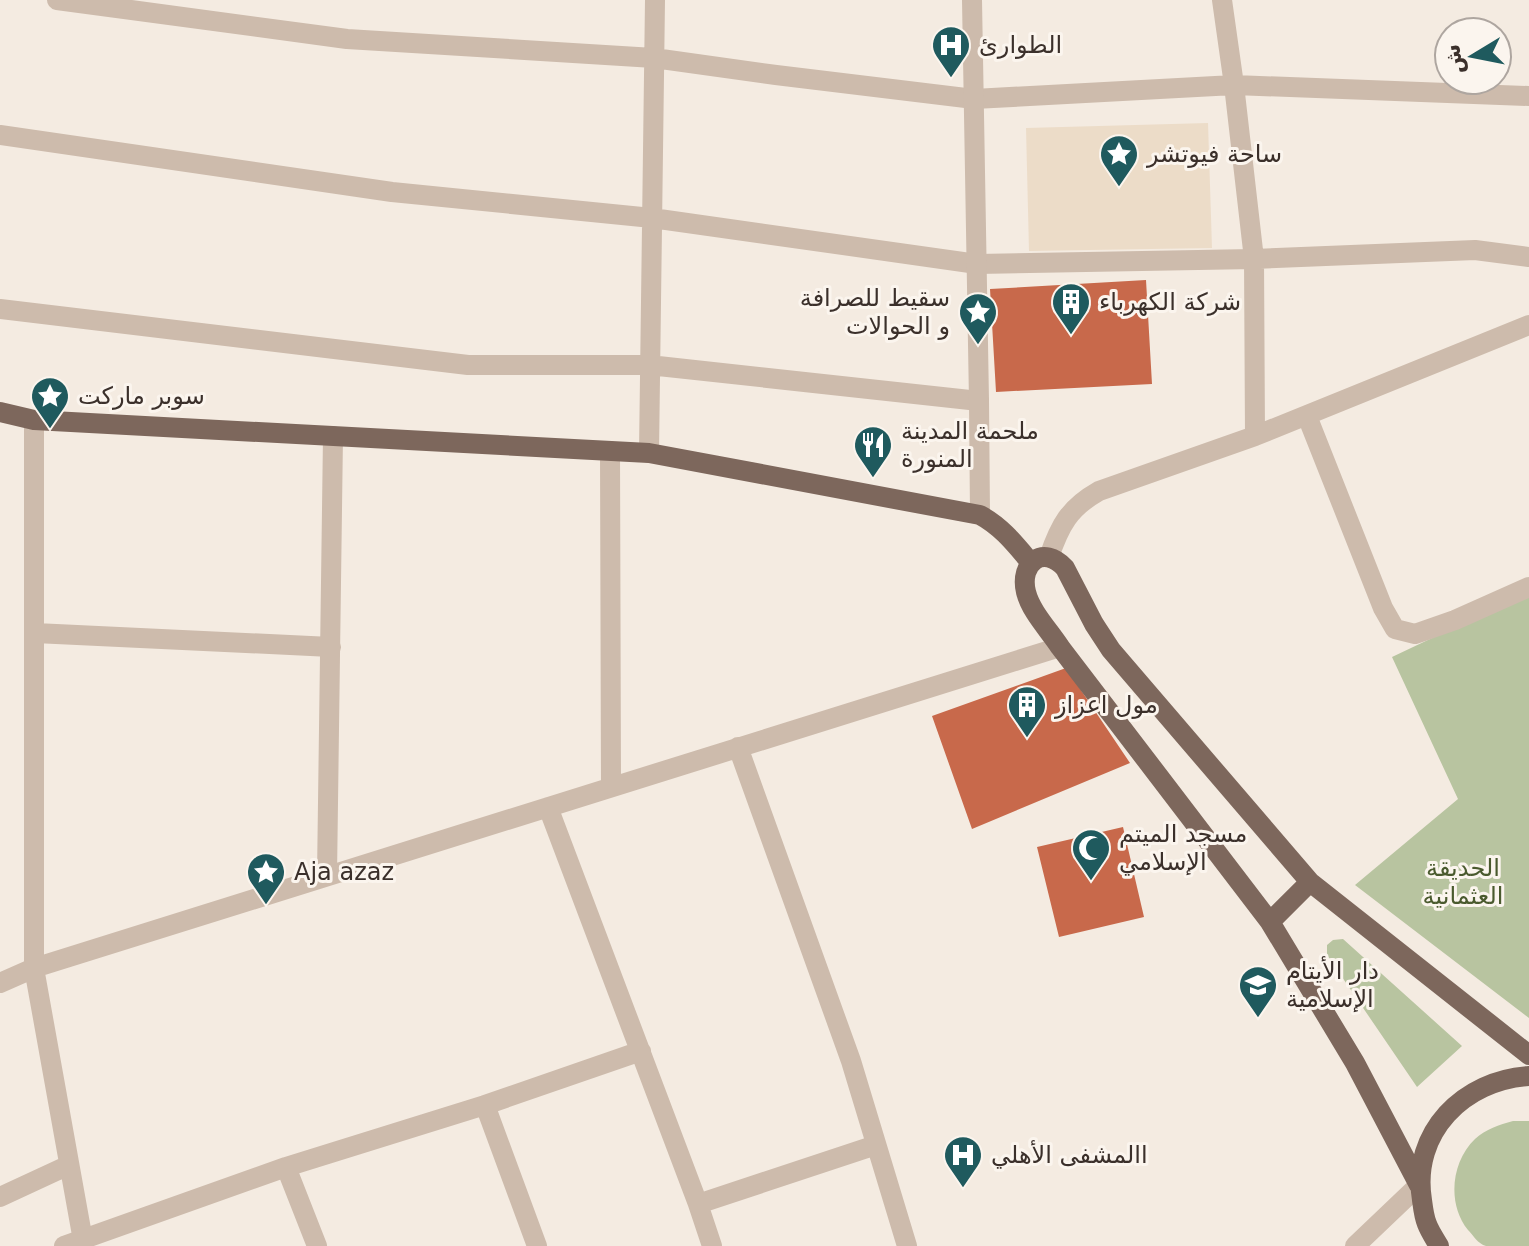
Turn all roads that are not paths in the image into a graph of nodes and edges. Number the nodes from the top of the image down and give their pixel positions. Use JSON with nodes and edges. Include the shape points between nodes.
{"nodes":[{"id":1,"x":57,"y":0,"type":"edge"},
{"id":2,"x":655,"y":0,"type":"edge"},
{"id":3,"x":972,"y":0,"type":"edge"},
{"id":4,"x":1222,"y":0,"type":"edge"},
{"id":5,"x":654,"y":58,"type":"junction"},
{"id":6,"x":1234,"y":85,"type":"junction"},
{"id":7,"x":1529,"y":96,"type":"edge"},
{"id":8,"x":974,"y":99,"type":"junction"},
{"id":9,"x":0,"y":135,"type":"edge"},
{"id":10,"x":652,"y":218,"type":"junction"},
{"id":11,"x":1529,"y":257,"type":"edge"},
{"id":12,"x":1254,"y":259,"type":"junction"},
{"id":13,"x":977,"y":264,"type":"junction"},
{"id":14,"x":0,"y":309,"type":"edge"},
{"id":15,"x":1529,"y":325,"type":"edge"},
{"id":16,"x":649,"y":365,"type":"junction"},
{"id":17,"x":979,"y":401,"type":"junction"},
{"id":18,"x":0,"y":412,"type":"edge"},
{"id":19,"x":1307,"y":416,"type":"junction"},
{"id":20,"x":34,"y":420,"type":"junction"},
{"id":21,"x":333,"y":436,"type":"junction"},
{"id":22,"x":1255,"y":436,"type":"junction"},
{"id":23,"x":610,"y":451,"type":"junction"},
{"id":24,"x":649,"y":453,"type":"junction"},
{"id":25,"x":980,"y":515,"type":"junction"},
{"id":26,"x":1040,"y":560,"type":"junction"},
{"id":27,"x":1529,"y":587,"type":"edge"},
{"id":28,"x":35,"y":633,"type":"junction"},
{"id":29,"x":331,"y":647,"type":"junction"},
{"id":30,"x":1060,"y":647,"type":"junction"},
{"id":31,"x":738,"y":747,"type":"junction"},
{"id":32,"x":611,"y":787,"type":"junction"},
{"id":33,"x":548,"y":807,"type":"junction"},
{"id":34,"x":327,"y":876,"type":"junction"},
{"id":35,"x":1310,"y":882,"type":"junction"},
{"id":36,"x":1270,"y":922,"type":"junction"},
{"id":37,"x":34,"y":968,"type":"junction"},
{"id":38,"x":0,"y":983,"type":"edge"},
{"id":39,"x":641,"y":1051,"type":"junction"},
{"id":40,"x":1529,"y":1055,"type":"edge"},
{"id":41,"x":1529,"y":1076,"type":"edge"},
{"id":42,"x":485,"y":1105,"type":"junction"},
{"id":43,"x":876,"y":1145,"type":"junction"},
{"id":44,"x":69,"y":1165,"type":"junction"},
{"id":45,"x":286,"y":1167,"type":"junction"},
{"id":46,"x":1419,"y":1185,"type":"junction"},
{"id":47,"x":0,"y":1197,"type":"edge"},
{"id":48,"x":698,"y":1204,"type":"junction"},
{"id":49,"x":77,"y":1244,"type":"edge"},
{"id":50,"x":317,"y":1246,"type":"edge"},
{"id":51,"x":537,"y":1246,"type":"edge"},
{"id":52,"x":712,"y":1246,"type":"edge"},
{"id":53,"x":907,"y":1246,"type":"edge"},
{"id":54,"x":1355,"y":1246,"type":"edge"},
{"id":55,"x":1439,"y":1246,"type":"edge"}],
"edges":[{"from":1,"to":5,"type":"street","via":[[347,39]]},
{"from":2,"to":5,"type":"street"},
{"from":3,"to":8,"type":"street"},
{"from":4,"to":6,"type":"street"},
{"from":5,"to":8,"type":"street"},
{"from":5,"to":10,"type":"street"},
{"from":6,"to":7,"type":"street"},
{"from":6,"to":8,"type":"street"},
{"from":6,"to":12,"type":"street"},
{"from":8,"to":13,"type":"street"},
{"from":9,"to":10,"type":"street","via":[[392,192]]},
{"from":10,"to":13,"type":"street"},
{"from":10,"to":16,"type":"street"},
{"from":11,"to":12,"type":"street","via":[[1475,250]]},
{"from":12,"to":13,"type":"street"},
{"from":12,"to":22,"type":"street"},
{"from":13,"to":17,"type":"street"},
{"from":14,"to":16,"type":"street","via":[[468,365]]},
{"from":15,"to":19,"type":"street"},
{"from":16,"to":17,"type":"street"},
{"from":16,"to":24,"type":"street"},
{"from":17,"to":25,"type":"street"},
{"from":18,"to":20,"type":"main road"},
{"from":19,"to":22,"type":"street"},
{"from":19,"to":27,"type":"street","via":[[1395,629],[1415,634]]},
{"from":20,"to":21,"type":"main road"},
{"from":20,"to":28,"type":"street"},
{"from":21,"to":23,"type":"main road"},
{"from":21,"to":29,"type":"street"},
{"from":22,"to":26,"type":"street","via":[[1099,491],[1077,506]]},
{"from":23,"to":24,"type":"main road"},
{"from":23,"to":32,"type":"street"},
{"from":24,"to":25,"type":"main road"},
{"from":25,"to":26,"type":"main road"},
{"from":26,"to":30,"type":"main road","via":[[1025,571],[1027,594]]},
{"from":26,"to":35,"type":"main road","via":[[1058,561],[1065,568],[1111,650]]},
{"from":28,"to":29,"type":"street"},
{"from":28,"to":37,"type":"street"},
{"from":29,"to":34,"type":"street"},
{"from":30,"to":31,"type":"street"},
{"from":30,"to":36,"type":"main road"},
{"from":31,"to":32,"type":"street"},
{"from":31,"to":43,"type":"street"},
{"from":32,"to":33,"type":"street"},
{"from":33,"to":34,"type":"street"},
{"from":33,"to":39,"type":"street"},
{"from":34,"to":37,"type":"street"},
{"from":35,"to":36,"type":"main road"},
{"from":35,"to":40,"type":"main road"},
{"from":36,"to":46,"type":"main road","via":[[1355,1063]]},
{"from":37,"to":38,"type":"street"},
{"from":37,"to":44,"type":"street"},
{"from":39,"to":42,"type":"street"},
{"from":39,"to":48,"type":"street"},
{"from":41,"to":46,"type":"main road","via":[[1494,1081],[1464,1097],[1440,1121],[1425,1151]]},
{"from":42,"to":45,"type":"street"},
{"from":42,"to":51,"type":"street"},
{"from":43,"to":48,"type":"street"},
{"from":43,"to":53,"type":"street"},
{"from":44,"to":47,"type":"street"},
{"from":44,"to":49,"type":"street"},
{"from":45,"to":49,"type":"street"},
{"from":45,"to":50,"type":"street"},
{"from":46,"to":54,"type":"street"},
{"from":46,"to":55,"type":"main road","via":[[1425,1222]]},
{"from":48,"to":52,"type":"street"}]}
